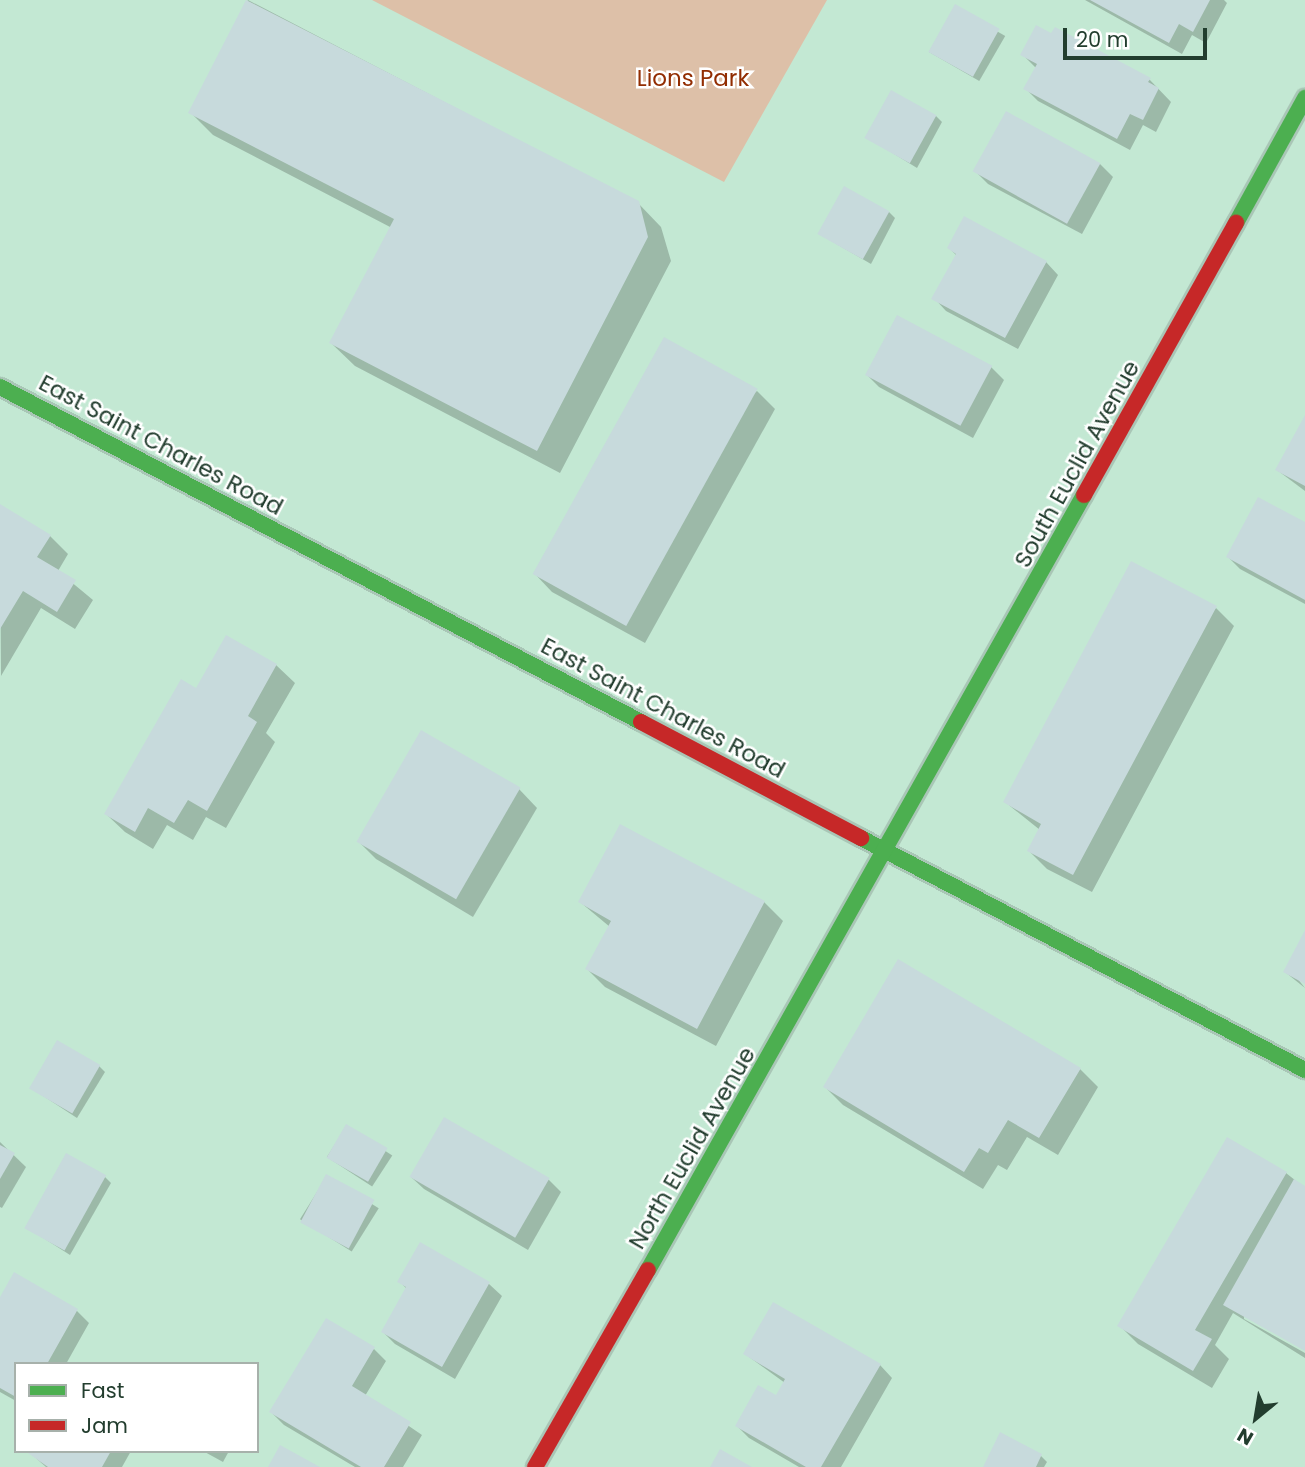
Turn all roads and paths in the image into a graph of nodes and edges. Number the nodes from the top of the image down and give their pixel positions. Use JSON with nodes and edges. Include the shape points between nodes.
{"nodes":[{"id":1,"x":1305,"y":98,"type":"edge"},
{"id":2,"x":0,"y":387,"type":"edge"},
{"id":3,"x":887,"y":851,"type":"junction"},
{"id":4,"x":1305,"y":1070,"type":"edge"},
{"id":5,"x":535,"y":1467,"type":"edge"}],
"edges":[{"from":1,"to":3,"type":"street","name":"South Euclid Avenue"},
{"from":2,"to":3,"type":"street","name":"East Saint Charles Road"},
{"from":3,"to":4,"type":"street","name":"East Saint Charles Road"},
{"from":3,"to":5,"type":"street","name":"North Euclid Avenue"}]}
